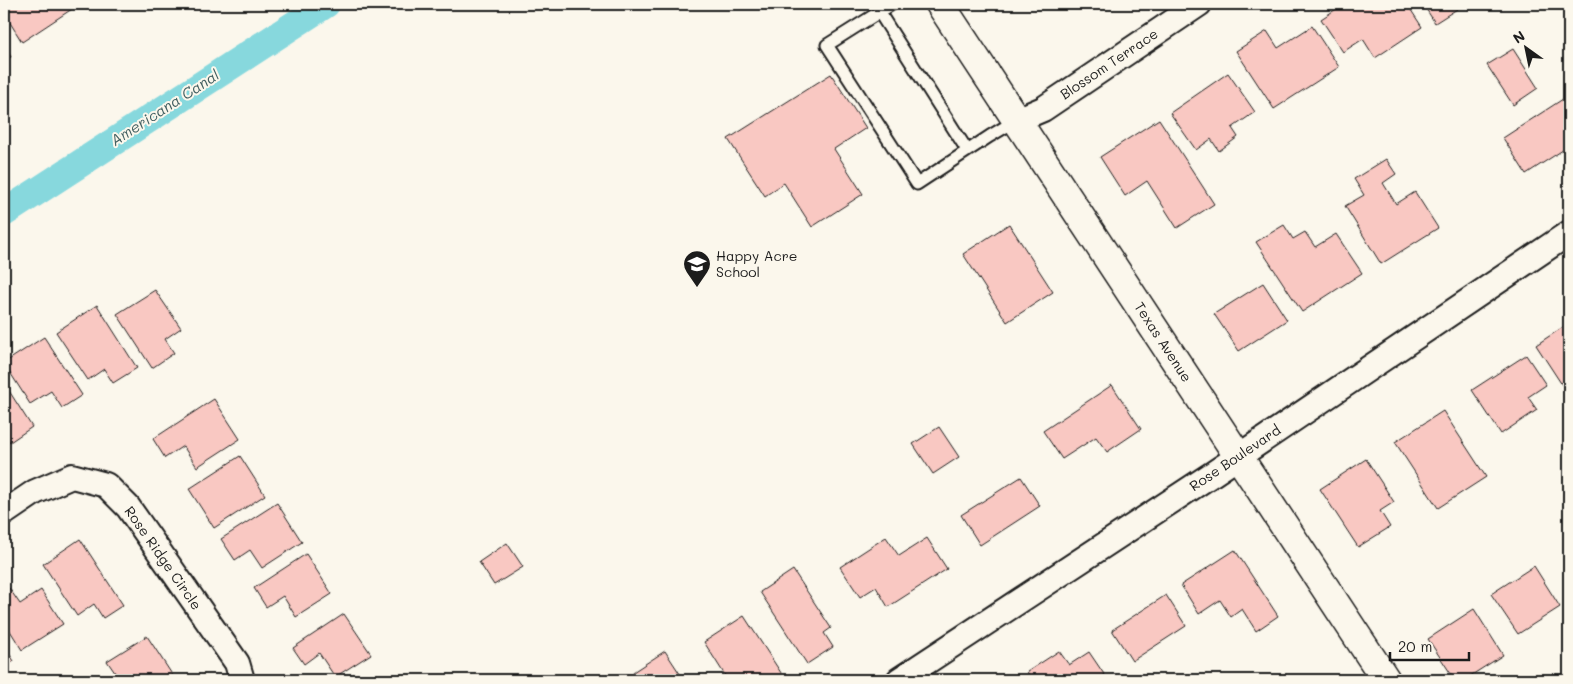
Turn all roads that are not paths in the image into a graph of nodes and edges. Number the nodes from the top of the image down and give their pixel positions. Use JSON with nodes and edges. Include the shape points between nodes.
{"nodes":[{"id":1,"x":892,"y":4,"type":"edge"},
{"id":2,"x":940,"y":4,"type":"edge"},
{"id":3,"x":1199,"y":4,"type":"edge"},
{"id":4,"x":879,"y":12,"type":"junction"},
{"id":5,"x":1017,"y":120,"type":"junction"},
{"id":6,"x":968,"y":150,"type":"junction"},
{"id":7,"x":1569,"y":233,"type":"edge"},
{"id":8,"x":1238,"y":456,"type":"junction"},
{"id":9,"x":4,"y":513,"type":"edge"},
{"id":10,"x":242,"y":680,"type":"edge"},
{"id":11,"x":899,"y":680,"type":"edge"},
{"id":12,"x":1386,"y":680,"type":"edge"}],
"edges":[{"from":1,"to":4,"type":"lane"},
{"from":2,"to":5,"type":"street","name":"Texas Avenue"},
{"from":3,"to":5,"type":"street","name":"Blossom Terrace","via":[[1043,109]]},
{"from":4,"to":6,"type":"lane"},
{"from":4,"to":6,"type":"lane","via":[[827,45],[832,53],[917,184]]},
{"from":5,"to":6,"type":"lane"},
{"from":5,"to":8,"type":"street","name":"Texas Avenue"},
{"from":7,"to":8,"type":"street","name":"Rose Boulevard"},
{"from":8,"to":11,"type":"street","name":"Rose Boulevard"},
{"from":8,"to":12,"type":"street","name":"Texas Avenue"},
{"from":9,"to":10,"type":"street","name":"Rose Ridge Circle","via":[[36,492],[72,476],[106,485],[128,507],[237,663]]}]}
